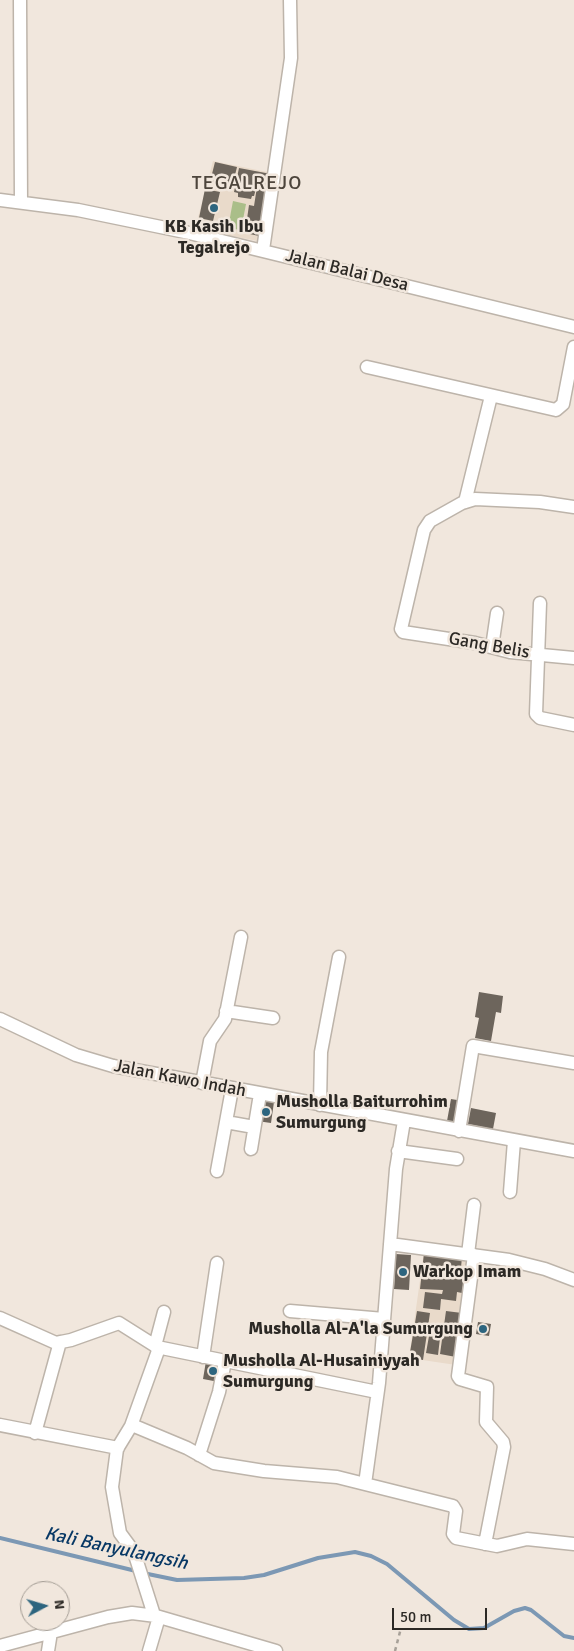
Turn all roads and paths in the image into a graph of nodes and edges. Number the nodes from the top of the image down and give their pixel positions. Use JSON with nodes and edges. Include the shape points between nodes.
{"nodes":[{"id":1,"x":20,"y":0,"type":"edge"},
{"id":2,"x":290,"y":0,"type":"edge"},
{"id":3,"x":0,"y":200,"type":"edge"},
{"id":4,"x":21,"y":202,"type":"junction"},
{"id":5,"x":263,"y":250,"type":"junction"},
{"id":6,"x":574,"y":327,"type":"edge"},
{"id":7,"x":574,"y":347,"type":"edge"},
{"id":8,"x":367,"y":367,"type":"dead end"},
{"id":9,"x":490,"y":396,"type":"junction"},
{"id":10,"x":465,"y":502,"type":"junction"},
{"id":11,"x":574,"y":507,"type":"edge"},
{"id":12,"x":540,"y":603,"type":"dead end"},
{"id":13,"x":497,"y":612,"type":"dead end"},
{"id":14,"x":492,"y":647,"type":"junction"},
{"id":15,"x":538,"y":654,"type":"junction"},
{"id":16,"x":574,"y":658,"type":"edge"},
{"id":17,"x":574,"y":725,"type":"edge"},
{"id":18,"x":241,"y":937,"type":"dead end"},
{"id":19,"x":339,"y":957,"type":"dead end"},
{"id":20,"x":226,"y":1011,"type":"junction"},
{"id":21,"x":273,"y":1018,"type":"dead end"},
{"id":22,"x":0,"y":1019,"type":"edge"},
{"id":23,"x":574,"y":1063,"type":"edge"},
{"id":24,"x":202,"y":1083,"type":"junction"},
{"id":25,"x":232,"y":1089,"type":"junction"},
{"id":26,"x":260,"y":1094,"type":"junction"},
{"id":27,"x":320,"y":1105,"type":"junction"},
{"id":28,"x":404,"y":1121,"type":"junction"},
{"id":29,"x":226,"y":1122,"type":"junction"},
{"id":30,"x":254,"y":1127,"type":"junction"},
{"id":31,"x":459,"y":1131,"type":"junction"},
{"id":32,"x":514,"y":1141,"type":"junction"},
{"id":33,"x":251,"y":1149,"type":"dead end"},
{"id":34,"x":398,"y":1151,"type":"junction"},
{"id":35,"x":574,"y":1152,"type":"edge"},
{"id":36,"x":457,"y":1159,"type":"dead end"},
{"id":37,"x":217,"y":1171,"type":"dead end"},
{"id":38,"x":510,"y":1192,"type":"dead end"},
{"id":39,"x":474,"y":1205,"type":"dead end"},
{"id":40,"x":390,"y":1244,"type":"junction"},
{"id":41,"x":471,"y":1254,"type":"junction"},
{"id":42,"x":218,"y":1263,"type":"dead end"},
{"id":43,"x":574,"y":1280,"type":"edge"},
{"id":44,"x":290,"y":1311,"type":"dead end"},
{"id":45,"x":164,"y":1312,"type":"dead end"},
{"id":46,"x":0,"y":1318,"type":"edge"},
{"id":47,"x":384,"y":1319,"type":"junction"},
{"id":48,"x":60,"y":1342,"type":"junction"},
{"id":49,"x":157,"y":1347,"type":"junction"},
{"id":50,"x":203,"y":1357,"type":"junction"},
{"id":51,"x":225,"y":1361,"type":"junction"},
{"id":52,"x":377,"y":1392,"type":"junction"},
{"id":53,"x":132,"y":1425,"type":"junction"},
{"id":54,"x":0,"y":1426,"type":"edge"},
{"id":55,"x":35,"y":1433,"type":"junction"},
{"id":56,"x":118,"y":1448,"type":"junction"},
{"id":57,"x":199,"y":1455,"type":"junction"},
{"id":58,"x":365,"y":1484,"type":"junction"},
{"id":59,"x":485,"y":1544,"type":"junction"},
{"id":60,"x":574,"y":1544,"type":"edge"},
{"id":61,"x":156,"y":1616,"type":"junction"},
{"id":62,"x":401,"y":1628,"type":"dead end"},
{"id":63,"x":51,"y":1632,"type":"junction"},
{"id":64,"x":0,"y":1646,"type":"edge"},
{"id":65,"x":48,"y":1651,"type":"edge"},
{"id":66,"x":149,"y":1651,"type":"edge"},
{"id":67,"x":276,"y":1651,"type":"edge"},
{"id":68,"x":396,"y":1651,"type":"edge"}],
"edges":[{"from":1,"to":4,"type":"street"},
{"from":2,"to":5,"type":"street","via":[[291,58]]},
{"from":3,"to":4,"type":"street","name":"Jalan Balai Desa"},
{"from":4,"to":5,"type":"street","name":"Jalan Balai Desa","via":[[124,219]]},
{"from":5,"to":6,"type":"street","name":"Jalan Balai Desa"},
{"from":7,"to":9,"type":"street","via":[[564,401],[559,410]]},
{"from":8,"to":9,"type":"street"},
{"from":9,"to":10,"type":"street"},
{"from":10,"to":11,"type":"street","via":[[481,499]]},
{"from":10,"to":14,"type":"street","name":"Gang Belis","via":[[426,525],[401,629]]},
{"from":12,"to":15,"type":"street"},
{"from":13,"to":14,"type":"street"},
{"from":14,"to":15,"type":"street","name":"Gang Belis"},
{"from":15,"to":16,"type":"street","name":"Gang Belis"},
{"from":15,"to":17,"type":"street","via":[[536,716]]},
{"from":18,"to":20,"type":"street"},
{"from":19,"to":27,"type":"street","via":[[321,1052]]},
{"from":20,"to":21,"type":"street"},
{"from":20,"to":24,"type":"street","via":[[223,1023],[209,1046]]},
{"from":22,"to":24,"type":"street","name":"Jalan Kawo Indah","via":[[92,1060]]},
{"from":23,"to":31,"type":"street","via":[[473,1046]]},
{"from":24,"to":25,"type":"street","name":"Jalan Kawo Indah"},
{"from":25,"to":26,"type":"street","name":"Jalan Kawo Indah"},
{"from":25,"to":29,"type":"street"},
{"from":26,"to":27,"type":"street","name":"Jalan Kawo Indah"},
{"from":26,"to":30,"type":"street"},
{"from":27,"to":28,"type":"street","name":"Jalan Kawo Indah"},
{"from":28,"to":31,"type":"street","name":"Jalan Kawo Indah"},
{"from":28,"to":34,"type":"street"},
{"from":29,"to":30,"type":"street"},
{"from":29,"to":37,"type":"street"},
{"from":30,"to":33,"type":"street"},
{"from":31,"to":32,"type":"street","name":"Jalan Kawo Indah"},
{"from":32,"to":35,"type":"street","name":"Jalan Kawo Indah"},
{"from":32,"to":38,"type":"street"},
{"from":34,"to":36,"type":"street"},
{"from":34,"to":40,"type":"street"},
{"from":39,"to":41,"type":"street"},
{"from":40,"to":41,"type":"street"},
{"from":40,"to":47,"type":"street"},
{"from":41,"to":43,"type":"street","via":[[524,1263]]},
{"from":41,"to":59,"type":"street","via":[[458,1376],[461,1380],[487,1387],[485,1420],[504,1447]]},
{"from":42,"to":50,"type":"street"},
{"from":44,"to":47,"type":"street"},
{"from":45,"to":49,"type":"street"},
{"from":46,"to":48,"type":"street"},
{"from":47,"to":52,"type":"street"},
{"from":48,"to":49,"type":"street","via":[[119,1323]]},
{"from":48,"to":55,"type":"street"},
{"from":49,"to":50,"type":"street"},
{"from":49,"to":53,"type":"street"},
{"from":50,"to":51,"type":"street"},
{"from":51,"to":52,"type":"street"},
{"from":51,"to":57,"type":"street","via":[[218,1397]]},
{"from":52,"to":58,"type":"street"},
{"from":53,"to":56,"type":"street"},
{"from":53,"to":57,"type":"street"},
{"from":54,"to":55,"type":"street"},
{"from":55,"to":56,"type":"street"},
{"from":56,"to":61,"type":"street","via":[[112,1498],[120,1534],[135,1556]]},
{"from":57,"to":58,"type":"street","via":[[214,1463],[328,1476]]},
{"from":58,"to":59,"type":"street","via":[[454,1507],[454,1536]]},
{"from":59,"to":60,"type":"street","via":[[498,1546],[534,1539]]},
{"from":61,"to":63,"type":"street","via":[[132,1613]]},
{"from":61,"to":66,"type":"street"},
{"from":61,"to":67,"type":"street"},
{"from":62,"to":68,"type":"path"},
{"from":63,"to":64,"type":"street"},
{"from":63,"to":65,"type":"street"}]}
